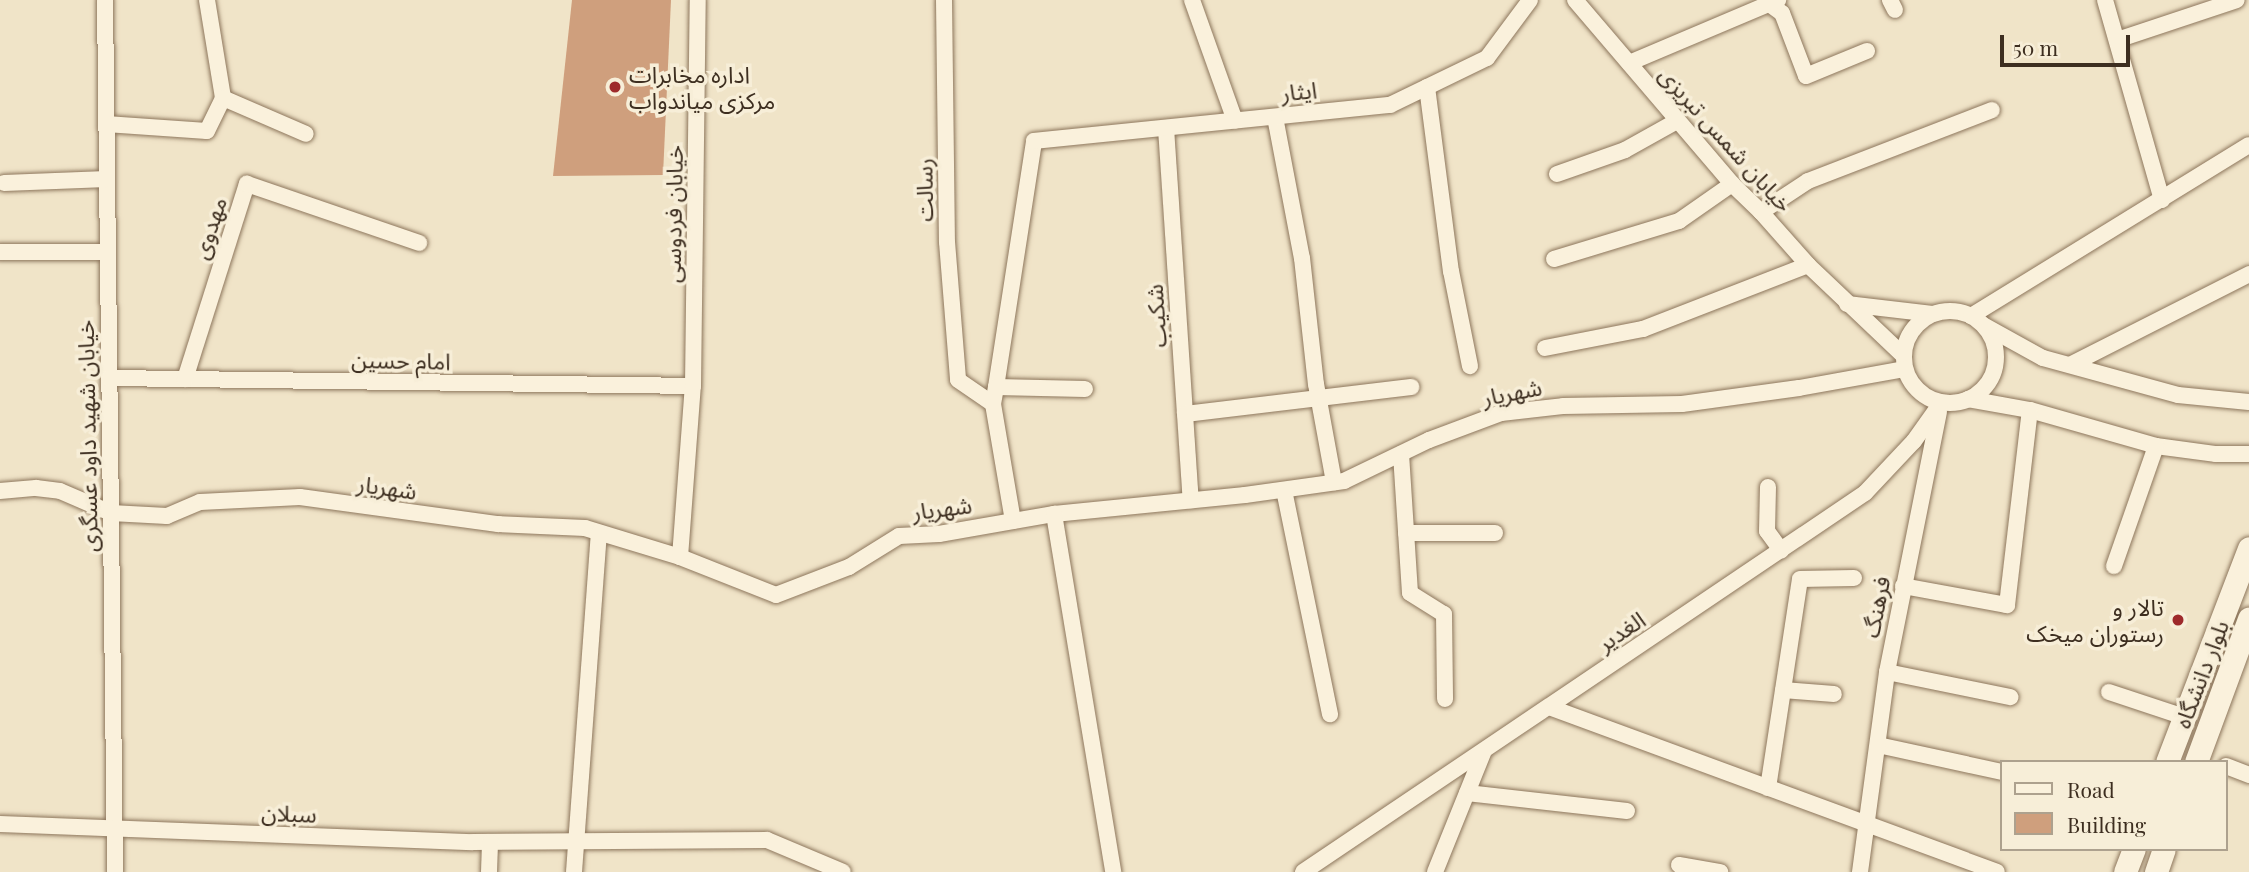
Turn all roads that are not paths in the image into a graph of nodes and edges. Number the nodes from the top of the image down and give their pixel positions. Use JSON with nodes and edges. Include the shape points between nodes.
{"nodes":[{"id":1,"x":105,"y":0,"type":"edge"},
{"id":2,"x":206,"y":0,"type":"edge"},
{"id":3,"x":698,"y":0,"type":"edge"},
{"id":4,"x":944,"y":0,"type":"edge"},
{"id":5,"x":1192,"y":0,"type":"edge"},
{"id":6,"x":1530,"y":0,"type":"edge"},
{"id":7,"x":1575,"y":0,"type":"edge"},
{"id":8,"x":2105,"y":0,"type":"edge"},
{"id":9,"x":2237,"y":0,"type":"edge"},
{"id":10,"x":1774,"y":1,"type":"edge"},
{"id":11,"x":2116,"y":40,"type":"junction"},
{"id":12,"x":1867,"y":51,"type":"dead end"},
{"id":13,"x":1629,"y":62,"type":"junction"},
{"id":14,"x":1427,"y":87,"type":"junction"},
{"id":15,"x":223,"y":98,"type":"junction"},
{"id":16,"x":1992,"y":110,"type":"dead end"},
{"id":17,"x":1275,"y":117,"type":"junction"},
{"id":18,"x":1235,"y":121,"type":"junction"},
{"id":19,"x":1677,"y":121,"type":"junction"},
{"id":20,"x":106,"y":124,"type":"junction"},
{"id":21,"x":1166,"y":128,"type":"junction"},
{"id":22,"x":306,"y":134,"type":"dead end"},
{"id":23,"x":2249,"y":145,"type":"edge"},
{"id":24,"x":1558,"y":174,"type":"dead end"},
{"id":25,"x":107,"y":179,"type":"junction"},
{"id":26,"x":4,"y":183,"type":"dead end"},
{"id":27,"x":1732,"y":184,"type":"junction"},
{"id":28,"x":2162,"y":200,"type":"junction"},
{"id":29,"x":1761,"y":212,"type":"junction"},
{"id":30,"x":419,"y":243,"type":"dead end"},
{"id":31,"x":0,"y":252,"type":"edge"},
{"id":32,"x":107,"y":252,"type":"junction"},
{"id":33,"x":1554,"y":259,"type":"dead end"},
{"id":34,"x":1808,"y":265,"type":"junction"},
{"id":35,"x":2249,"y":274,"type":"edge"},
{"id":36,"x":1847,"y":304,"type":"junction"},
{"id":37,"x":1932,"y":314,"type":"junction"},
{"id":38,"x":1976,"y":320,"type":"junction"},
{"id":39,"x":1545,"y":348,"type":"dead end"},
{"id":40,"x":1905,"y":362,"type":"junction"},
{"id":41,"x":2070,"y":365,"type":"junction"},
{"id":42,"x":1470,"y":366,"type":"dead end"},
{"id":43,"x":109,"y":378,"type":"junction"},
{"id":44,"x":185,"y":379,"type":"junction"},
{"id":45,"x":693,"y":386,"type":"junction"},
{"id":46,"x":996,"y":387,"type":"junction"},
{"id":47,"x":1411,"y":387,"type":"dead end"},
{"id":48,"x":1085,"y":389,"type":"dead end"},
{"id":49,"x":1319,"y":397,"type":"junction"},
{"id":50,"x":1968,"y":399,"type":"junction"},
{"id":51,"x":2249,"y":402,"type":"edge"},
{"id":52,"x":1941,"y":403,"type":"junction"},
{"id":53,"x":993,"y":404,"type":"junction"},
{"id":54,"x":2030,"y":410,"type":"junction"},
{"id":55,"x":1185,"y":414,"type":"junction"},
{"id":56,"x":2155,"y":446,"type":"junction"},
{"id":57,"x":2249,"y":453,"type":"edge"},
{"id":58,"x":1401,"y":454,"type":"junction"},
{"id":59,"x":1335,"y":482,"type":"junction"},
{"id":60,"x":1768,"y":487,"type":"dead end"},
{"id":61,"x":1284,"y":490,"type":"junction"},
{"id":62,"x":0,"y":491,"type":"edge"},
{"id":63,"x":1191,"y":500,"type":"junction"},
{"id":64,"x":111,"y":513,"type":"junction"},
{"id":65,"x":1054,"y":514,"type":"junction"},
{"id":66,"x":1013,"y":522,"type":"junction"},
{"id":67,"x":599,"y":533,"type":"junction"},
{"id":68,"x":1406,"y":533,"type":"junction"},
{"id":69,"x":1495,"y":533,"type":"dead end"},
{"id":70,"x":2249,"y":548,"type":"edge"},
{"id":71,"x":1781,"y":550,"type":"junction"},
{"id":72,"x":680,"y":557,"type":"junction"},
{"id":73,"x":2114,"y":566,"type":"dead end"},
{"id":74,"x":1854,"y":578,"type":"dead end"},
{"id":75,"x":1903,"y":586,"type":"junction"},
{"id":76,"x":2249,"y":619,"type":"edge"},
{"id":77,"x":1887,"y":672,"type":"junction"},
{"id":78,"x":1783,"y":690,"type":"junction"},
{"id":79,"x":2109,"y":692,"type":"dead end"},
{"id":80,"x":1834,"y":694,"type":"dead end"},
{"id":81,"x":2010,"y":696,"type":"dead end"},
{"id":82,"x":1444,"y":699,"type":"dead end"},
{"id":83,"x":1549,"y":707,"type":"junction"},
{"id":84,"x":1330,"y":714,"type":"dead end"},
{"id":85,"x":2184,"y":717,"type":"junction"},
{"id":86,"x":1878,"y":745,"type":"junction"},
{"id":87,"x":1484,"y":751,"type":"junction"},
{"id":88,"x":2204,"y":759,"type":"edge"},
{"id":89,"x":2168,"y":760,"type":"edge"},
{"id":90,"x":2228,"y":767,"type":"edge"},
{"id":91,"x":2000,"y":772,"type":"edge"},
{"id":92,"x":2249,"y":775,"type":"edge"},
{"id":93,"x":1768,"y":788,"type":"junction"},
{"id":94,"x":1467,"y":793,"type":"junction"},
{"id":95,"x":1627,"y":811,"type":"dead end"},
{"id":96,"x":1867,"y":822,"type":"junction"},
{"id":97,"x":0,"y":824,"type":"edge"},
{"id":98,"x":115,"y":828,"type":"junction"},
{"id":99,"x":490,"y":842,"type":"junction"},
{"id":100,"x":576,"y":843,"type":"junction"},
{"id":101,"x":2133,"y":851,"type":"edge"},
{"id":102,"x":2163,"y":851,"type":"edge"},
{"id":103,"x":1679,"y":864,"type":"dead end"},
{"id":104,"x":115,"y":872,"type":"edge"},
{"id":105,"x":489,"y":872,"type":"edge"},
{"id":106,"x":574,"y":872,"type":"edge"},
{"id":107,"x":843,"y":872,"type":"edge"},
{"id":108,"x":1113,"y":872,"type":"edge"},
{"id":109,"x":1303,"y":872,"type":"edge"},
{"id":110,"x":1435,"y":872,"type":"edge"},
{"id":111,"x":1720,"y":872,"type":"edge"},
{"id":112,"x":1860,"y":872,"type":"edge"},
{"id":113,"x":1997,"y":872,"type":"edge"},
{"id":114,"x":2125,"y":872,"type":"edge"},
{"id":115,"x":2156,"y":872,"type":"edge"}],
"edges":[{"from":1,"to":20,"type":"street","name":"خیابان شهید داود عسگری"},
{"from":2,"to":15,"type":"street"},
{"from":3,"to":45,"type":"street","name":"خیابان فردوسی"},
{"from":4,"to":53,"type":"street","name":"رسالت","via":[[947,242],[958,380]]},
{"from":5,"to":18,"type":"street"},
{"from":6,"to":14,"type":"street","name":"ایثار","via":[[1487,58]]},
{"from":7,"to":13,"type":"street","name":"خیابان شمس تبریزی"},
{"from":8,"to":11,"type":"street"},
{"from":9,"to":11,"type":"street"},
{"from":10,"to":12,"type":"street","via":[[1806,76]]},
{"from":10,"to":13,"type":"street"},
{"from":11,"to":28,"type":"street"},
{"from":13,"to":19,"type":"street","name":"خیابان شمس تبریزی"},
{"from":14,"to":17,"type":"street","name":"ایثار","via":[[1390,105]]},
{"from":14,"to":42,"type":"street","via":[[1451,271]]},
{"from":15,"to":20,"type":"street","via":[[207,131]]},
{"from":15,"to":22,"type":"street"},
{"from":16,"to":29,"type":"street","via":[[1808,181]]},
{"from":17,"to":18,"type":"street","name":"ایثار"},
{"from":17,"to":49,"type":"street","via":[[1302,258]]},
{"from":18,"to":21,"type":"street","name":"ایثار"},
{"from":19,"to":24,"type":"street","via":[[1625,150]]},
{"from":19,"to":27,"type":"street","name":"خیابان شمس تبریزی"},
{"from":20,"to":25,"type":"street","name":"خیابان شهید داود عسگری"},
{"from":21,"to":46,"type":"street","name":"ایثار","via":[[1034,141]]},
{"from":21,"to":55,"type":"street","name":"شکیب"},
{"from":23,"to":28,"type":"street"},
{"from":25,"to":26,"type":"street"},
{"from":25,"to":32,"type":"street","name":"خیابان شهید داود عسگری"},
{"from":27,"to":29,"type":"street","name":"خیابان شمس تبریزی"},
{"from":27,"to":33,"type":"street","via":[[1679,221]]},
{"from":28,"to":38,"type":"street"},
{"from":29,"to":34,"type":"street","name":"خیابان شمس تبریزی"},
{"from":30,"to":44,"type":"street","name":"مهدوی","via":[[247,184]]},
{"from":31,"to":32,"type":"street"},
{"from":32,"to":43,"type":"street","name":"خیابان شهید داود عسگری"},
{"from":34,"to":36,"type":"street","name":"خیابان شمس تبریزی"},
{"from":34,"to":39,"type":"street","via":[[1643,329]]},
{"from":35,"to":41,"type":"street"},
{"from":36,"to":37,"type":"street"},
{"from":36,"to":40,"type":"street","name":"خیابان شمس تبریزی"},
{"from":37,"to":38,"type":"street","via":[[1945,310]]},
{"from":37,"to":40,"type":"street","via":[[1911,331]]},
{"from":38,"to":41,"type":"street","via":[[2043,358]]},
{"from":38,"to":50,"type":"street","via":[[1995,345],[1994,370],[1980,392]]},
{"from":40,"to":52,"type":"street","via":[[1919,391]]},
{"from":40,"to":58,"type":"street","name":"شهریار","via":[[1799,388],[1682,404],[1563,406],[1501,413]]},
{"from":41,"to":51,"type":"street","via":[[2178,395]]},
{"from":43,"to":44,"type":"street","name":"امام حسین"},
{"from":43,"to":64,"type":"street","name":"خیابان شهید داود عسگری"},
{"from":44,"to":45,"type":"street","name":"امام حسین"},
{"from":45,"to":72,"type":"street","name":"خیابان فردوسی"},
{"from":46,"to":48,"type":"street"},
{"from":46,"to":53,"type":"street"},
{"from":47,"to":49,"type":"street"},
{"from":49,"to":55,"type":"street"},
{"from":49,"to":59,"type":"street"},
{"from":50,"to":52,"type":"street"},
{"from":50,"to":54,"type":"street"},
{"from":52,"to":71,"type":"street","name":"الغدیر","via":[[1914,441],[1865,493]]},
{"from":52,"to":75,"type":"street","name":"فرهنگ"},
{"from":53,"to":66,"type":"street"},
{"from":54,"to":56,"type":"street"},
{"from":54,"to":75,"type":"street","via":[[2007,605]]},
{"from":55,"to":63,"type":"street","name":"شکیب"},
{"from":56,"to":57,"type":"street"},
{"from":56,"to":73,"type":"street"},
{"from":58,"to":59,"type":"street","name":"شهریار"},
{"from":58,"to":68,"type":"street"},
{"from":59,"to":61,"type":"street","name":"شهریار"},
{"from":60,"to":71,"type":"street","via":[[1766,531]]},
{"from":61,"to":63,"type":"street","name":"شهریار"},
{"from":61,"to":84,"type":"street"},
{"from":62,"to":64,"type":"street","name":"شهریار","via":[[60,491]]},
{"from":63,"to":65,"type":"street","name":"شهریار"},
{"from":64,"to":67,"type":"street","name":"شهریار","via":[[167,516],[200,502],[300,497]]},
{"from":64,"to":98,"type":"street","name":"خیابان شهید داود عسگری"},
{"from":65,"to":66,"type":"street","name":"شهریار"},
{"from":65,"to":108,"type":"street"},
{"from":66,"to":72,"type":"street","name":"شهریار","via":[[899,536],[849,567],[776,595]]},
{"from":67,"to":72,"type":"street","name":"شهریار"},
{"from":67,"to":100,"type":"street"},
{"from":68,"to":69,"type":"street"},
{"from":68,"to":82,"type":"street","via":[[1410,593],[1444,614]]},
{"from":70,"to":85,"type":"main road","name":"بلوار دانشگاه"},
{"from":71,"to":83,"type":"street","name":"الغدیر"},
{"from":74,"to":78,"type":"street","via":[[1800,579]]},
{"from":75,"to":77,"type":"street","name":"فرهنگ"},
{"from":76,"to":88,"type":"main road","name":"بلوار دانشگاه"},
{"from":77,"to":81,"type":"street"},
{"from":77,"to":86,"type":"street","name":"فرهنگ"},
{"from":78,"to":80,"type":"street"},
{"from":78,"to":93,"type":"street"},
{"from":79,"to":85,"type":"street"},
{"from":83,"to":87,"type":"street","name":"الغدیر"},
{"from":83,"to":93,"type":"street"},
{"from":85,"to":89,"type":"main road","name":"بلوار دانشگاه"},
{"from":86,"to":91,"type":"street"},
{"from":86,"to":96,"type":"street","name":"فرهنگ"},
{"from":87,"to":94,"type":"street"},
{"from":87,"to":109,"type":"street","name":"الغدیر"},
{"from":90,"to":92,"type":"street"},
{"from":93,"to":96,"type":"street"},
{"from":94,"to":95,"type":"street"},
{"from":94,"to":110,"type":"street"},
{"from":96,"to":112,"type":"street","name":"فرهنگ"},
{"from":96,"to":113,"type":"street"},
{"from":97,"to":98,"type":"street","name":"سبلان"},
{"from":98,"to":99,"type":"street","name":"سبلان"},
{"from":98,"to":104,"type":"street","name":"خیابان شهید داود عسگری"},
{"from":99,"to":100,"type":"street","name":"سبلان"},
{"from":99,"to":105,"type":"street"},
{"from":100,"to":106,"type":"street"},
{"from":100,"to":107,"type":"street","name":"سبلان","via":[[767,841]]},
{"from":101,"to":114,"type":"main road"},
{"from":102,"to":115,"type":"main road"},
{"from":103,"to":111,"type":"street"}]}
